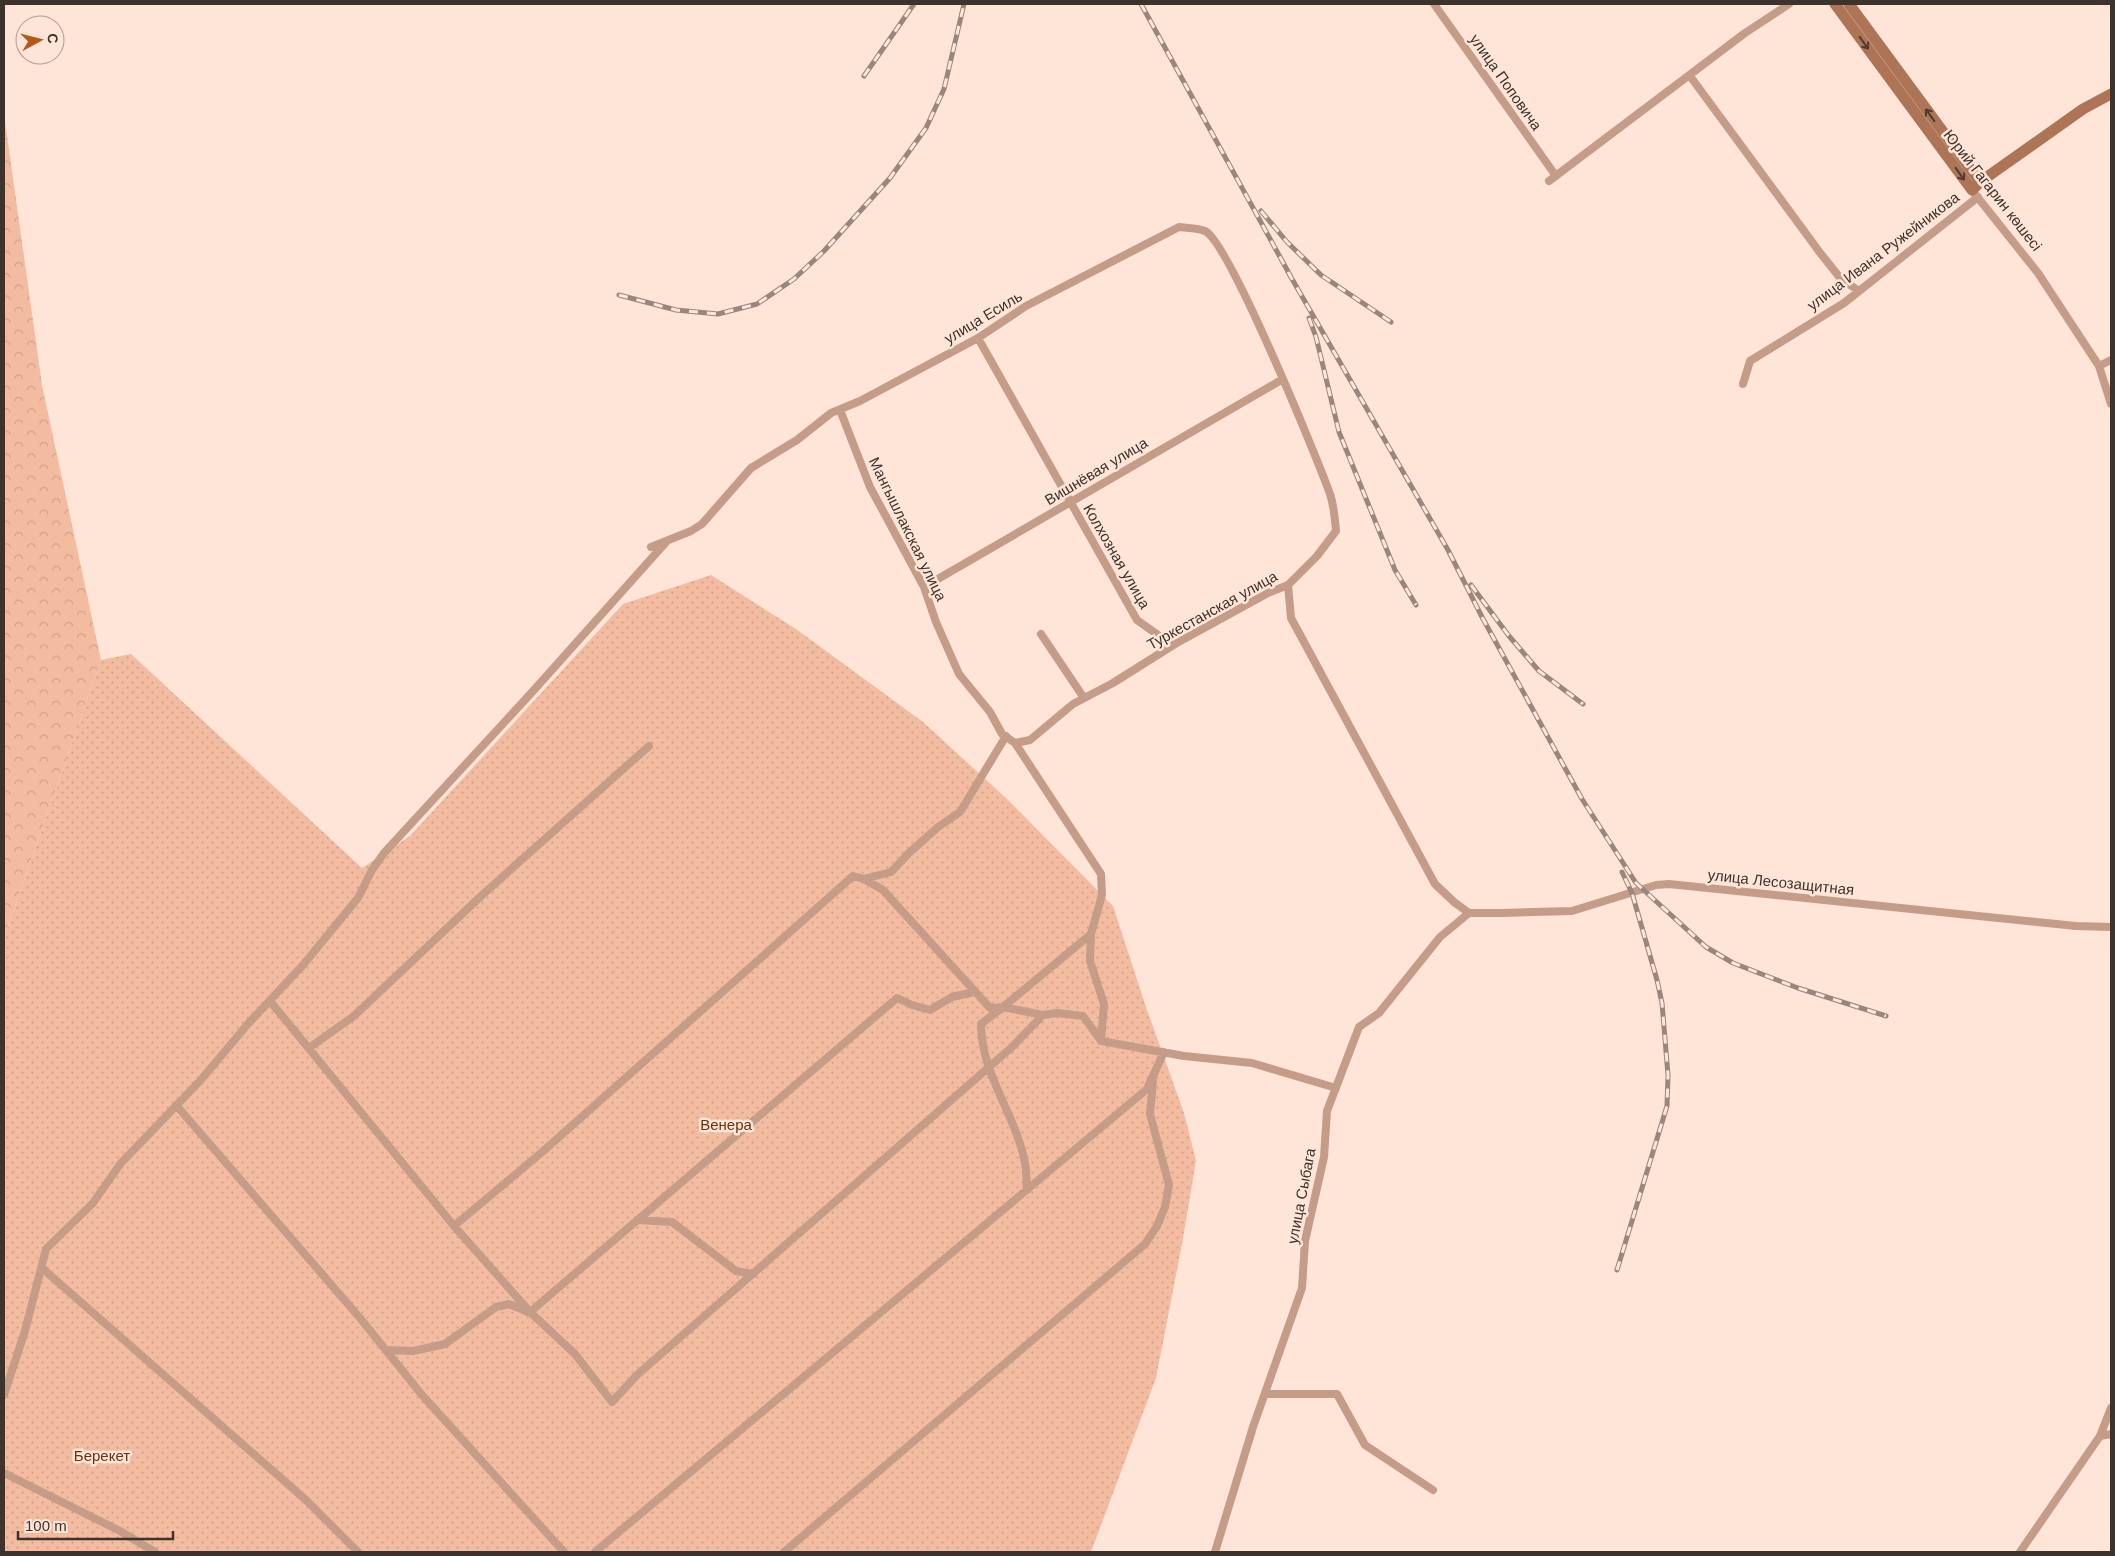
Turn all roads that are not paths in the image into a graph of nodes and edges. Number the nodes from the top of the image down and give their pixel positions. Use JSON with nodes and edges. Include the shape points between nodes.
{"nodes":[{"id":1,"x":1434,"y":4,"type":"edge"},
{"id":2,"x":1789,"y":4,"type":"edge"},
{"id":3,"x":1835,"y":4,"type":"edge"},
{"id":4,"x":1849,"y":4,"type":"edge"},
{"id":5,"x":1690,"y":76,"type":"junction"},
{"id":6,"x":2111,"y":94,"type":"edge"},
{"id":7,"x":1556,"y":176,"type":"junction"},
{"id":8,"x":1548,"y":181,"type":"dead end"},
{"id":9,"x":1977,"y":190,"type":"junction"},
{"id":10,"x":1859,"y":292,"type":"junction"},
{"id":11,"x":978,"y":338,"type":"junction"},
{"id":12,"x":2111,"y":360,"type":"edge"},
{"id":13,"x":2099,"y":366,"type":"junction"},
{"id":14,"x":1283,"y":379,"type":"junction"},
{"id":15,"x":1743,"y":384,"type":"dead end"},
{"id":16,"x":2111,"y":404,"type":"edge"},
{"id":17,"x":840,"y":410,"type":"junction"},
{"id":18,"x":1070,"y":503,"type":"junction"},
{"id":19,"x":668,"y":540,"type":"junction"},
{"id":20,"x":651,"y":547,"type":"dead end"},
{"id":21,"x":1288,"y":585,"type":"junction"},
{"id":22,"x":924,"y":587,"type":"junction"},
{"id":23,"x":1041,"y":634,"type":"dead end"},
{"id":24,"x":1172,"y":645,"type":"junction"},
{"id":25,"x":1084,"y":698,"type":"junction"},
{"id":26,"x":1006,"y":736,"type":"junction"},
{"id":27,"x":1015,"y":744,"type":"junction"},
{"id":28,"x":649,"y":746,"type":"dead end"},
{"id":29,"x":864,"y":879,"type":"junction"},
{"id":30,"x":1470,"y":913,"type":"junction"},
{"id":31,"x":2111,"y":927,"type":"edge"},
{"id":32,"x":1091,"y":934,"type":"junction"},
{"id":33,"x":974,"y":992,"type":"junction"},
{"id":34,"x":270,"y":1001,"type":"junction"},
{"id":35,"x":1002,"y":1007,"type":"junction"},
{"id":36,"x":1043,"y":1015,"type":"junction"},
{"id":37,"x":1101,"y":1041,"type":"junction"},
{"id":38,"x":309,"y":1048,"type":"junction"},
{"id":39,"x":1164,"y":1052,"type":"junction"},
{"id":40,"x":989,"y":1067,"type":"junction"},
{"id":41,"x":1154,"y":1075,"type":"junction"},
{"id":42,"x":1336,"y":1088,"type":"junction"},
{"id":43,"x":176,"y":1105,"type":"junction"},
{"id":44,"x":1027,"y":1190,"type":"junction"},
{"id":45,"x":638,"y":1220,"type":"junction"},
{"id":46,"x":454,"y":1226,"type":"junction"},
{"id":47,"x":42,"y":1268,"type":"junction"},
{"id":48,"x":753,"y":1274,"type":"junction"},
{"id":49,"x":530,"y":1312,"type":"junction"},
{"id":50,"x":386,"y":1350,"type":"junction"},
{"id":51,"x":1265,"y":1394,"type":"junction"},
{"id":52,"x":4,"y":1395,"type":"edge"},
{"id":53,"x":2111,"y":1408,"type":"edge"},
{"id":54,"x":2111,"y":1434,"type":"edge"},
{"id":55,"x":2100,"y":1436,"type":"junction"},
{"id":56,"x":4,"y":1472,"type":"edge"},
{"id":57,"x":1433,"y":1490,"type":"dead end"},
{"id":58,"x":155,"y":1552,"type":"edge"},
{"id":59,"x":358,"y":1552,"type":"edge"},
{"id":60,"x":564,"y":1552,"type":"edge"},
{"id":61,"x":595,"y":1552,"type":"edge"},
{"id":62,"x":784,"y":1552,"type":"edge"},
{"id":63,"x":1215,"y":1552,"type":"edge"},
{"id":64,"x":2020,"y":1552,"type":"edge"}],
"edges":[{"from":1,"to":7,"type":"street","name":"улица Поповича"},
{"from":2,"to":5,"type":"street"},
{"from":3,"to":9,"type":"main road","name":"Юрий Гагарин көшесі","one_way":true},
{"from":9,"to":4,"type":"main road","name":"Юрий Гагарин көшесі","one_way":true},
{"from":5,"to":7,"type":"street"},
{"from":5,"to":10,"type":"street","via":[[1841,279]]},
{"from":6,"to":9,"type":"main road","via":[[2083,109]]},
{"from":7,"to":8,"type":"street"},
{"from":9,"to":10,"type":"street","name":"улица Ивана Ружейникова"},
{"from":9,"to":13,"type":"street","name":"Юрий Гагарин көшесі","via":[[2038,272]]},
{"from":10,"to":15,"type":"street","name":"улица Ивана Ружейникова","via":[[1750,361]]},
{"from":11,"to":14,"type":"street","name":"улица Есиль","via":[[1026,306],[1179,227],[1206,231],[1217,242]]},
{"from":11,"to":17,"type":"street","name":"улица Есиль"},
{"from":11,"to":18,"type":"street","name":"Колхозная улица"},
{"from":12,"to":13,"type":"street"},
{"from":13,"to":16,"type":"street","name":"Юрий Гагарин көшесі"},
{"from":14,"to":18,"type":"street","name":"Вишнёвая улица"},
{"from":14,"to":21,"type":"street","name":"Туркестанская улица","via":[[1331,496],[1336,531]]},
{"from":17,"to":19,"type":"street","name":"улица Есиль","via":[[752,468],[702,524]]},
{"from":17,"to":22,"type":"street","name":"Мангышлакская улица","via":[[870,487]]},
{"from":18,"to":22,"type":"street","name":"Вишнёвая улица"},
{"from":18,"to":24,"type":"street","name":"Колхозная улица","via":[[1137,620]]},
{"from":19,"to":20,"type":"street","name":"улица Есиль"},
{"from":19,"to":34,"type":"street","via":[[384,853],[358,898]]},
{"from":21,"to":24,"type":"street","name":"Туркестанская улица"},
{"from":21,"to":30,"type":"street","via":[[1291,618],[1435,884]]},
{"from":22,"to":26,"type":"street","name":"Мангышлакская улица","via":[[959,674]]},
{"from":23,"to":25,"type":"street"},
{"from":24,"to":25,"type":"street","name":"Туркестанская улица"},
{"from":25,"to":27,"type":"street","name":"Туркестанская улица","via":[[1030,740]]},
{"from":26,"to":27,"type":"street","name":"Мангышлакская улица"},
{"from":26,"to":29,"type":"street","via":[[960,812],[924,840],[892,872]]},
{"from":27,"to":32,"type":"street","name":"Мангышлакская улица","via":[[1100,874],[1102,895]]},
{"from":28,"to":38,"type":"street","via":[[480,897],[354,1016]]},
{"from":29,"to":33,"type":"street","via":[[883,890]]},
{"from":29,"to":46,"type":"street","via":[[853,876]]},
{"from":30,"to":31,"type":"street","name":"улица Лесозащитная","via":[[1572,911],[1656,885],[1669,884]]},
{"from":30,"to":42,"type":"street","name":"улица Сыбага","via":[[1440,937],[1379,1012],[1359,1027]]},
{"from":32,"to":35,"type":"street"},
{"from":32,"to":37,"type":"street","name":"Мангышлакская улица","via":[[1090,961],[1104,1004]]},
{"from":33,"to":35,"type":"street","via":[[990,1008]]},
{"from":33,"to":45,"type":"street","via":[[952,997],[930,1010],[912,1006],[898,998]]},
{"from":34,"to":38,"type":"street"},
{"from":34,"to":43,"type":"street"},
{"from":35,"to":36,"type":"street"},
{"from":35,"to":40,"type":"street","via":[[981,1024],[981,1042]]},
{"from":36,"to":37,"type":"street","via":[[1083,1016]]},
{"from":36,"to":40,"type":"street"},
{"from":37,"to":39,"type":"street"},
{"from":38,"to":46,"type":"street"},
{"from":39,"to":41,"type":"street"},
{"from":39,"to":42,"type":"street","via":[[1252,1063]]},
{"from":40,"to":44,"type":"street","via":[[1025,1162]]},
{"from":40,"to":48,"type":"street"},
{"from":41,"to":44,"type":"street","via":[[1147,1089]]},
{"from":41,"to":62,"type":"street","via":[[1150,1114],[1169,1185],[1165,1207],[1145,1244]]},
{"from":42,"to":51,"type":"street","name":"улица Сыбага","via":[[1327,1111],[1324,1157],[1305,1240],[1302,1288]]},
{"from":43,"to":47,"type":"street","via":[[121,1163],[93,1203],[46,1249]]},
{"from":43,"to":50,"type":"street"},
{"from":44,"to":61,"type":"street"},
{"from":45,"to":48,"type":"street","via":[[672,1222],[736,1271]]},
{"from":45,"to":49,"type":"street"},
{"from":46,"to":49,"type":"street"},
{"from":47,"to":52,"type":"street"},
{"from":47,"to":59,"type":"street","via":[[306,1500]]},
{"from":48,"to":49,"type":"street","via":[[637,1375],[612,1402],[575,1354]]},
{"from":49,"to":50,"type":"street","via":[[509,1304],[496,1306],[445,1344],[413,1351]]},
{"from":50,"to":60,"type":"street","via":[[422,1395]]},
{"from":51,"to":57,"type":"street","via":[[1337,1394],[1365,1446]]},
{"from":51,"to":63,"type":"street","name":"улица Сыбага"},
{"from":53,"to":55,"type":"street"},
{"from":54,"to":55,"type":"street"},
{"from":55,"to":64,"type":"street"},
{"from":56,"to":58,"type":"street"}]}
